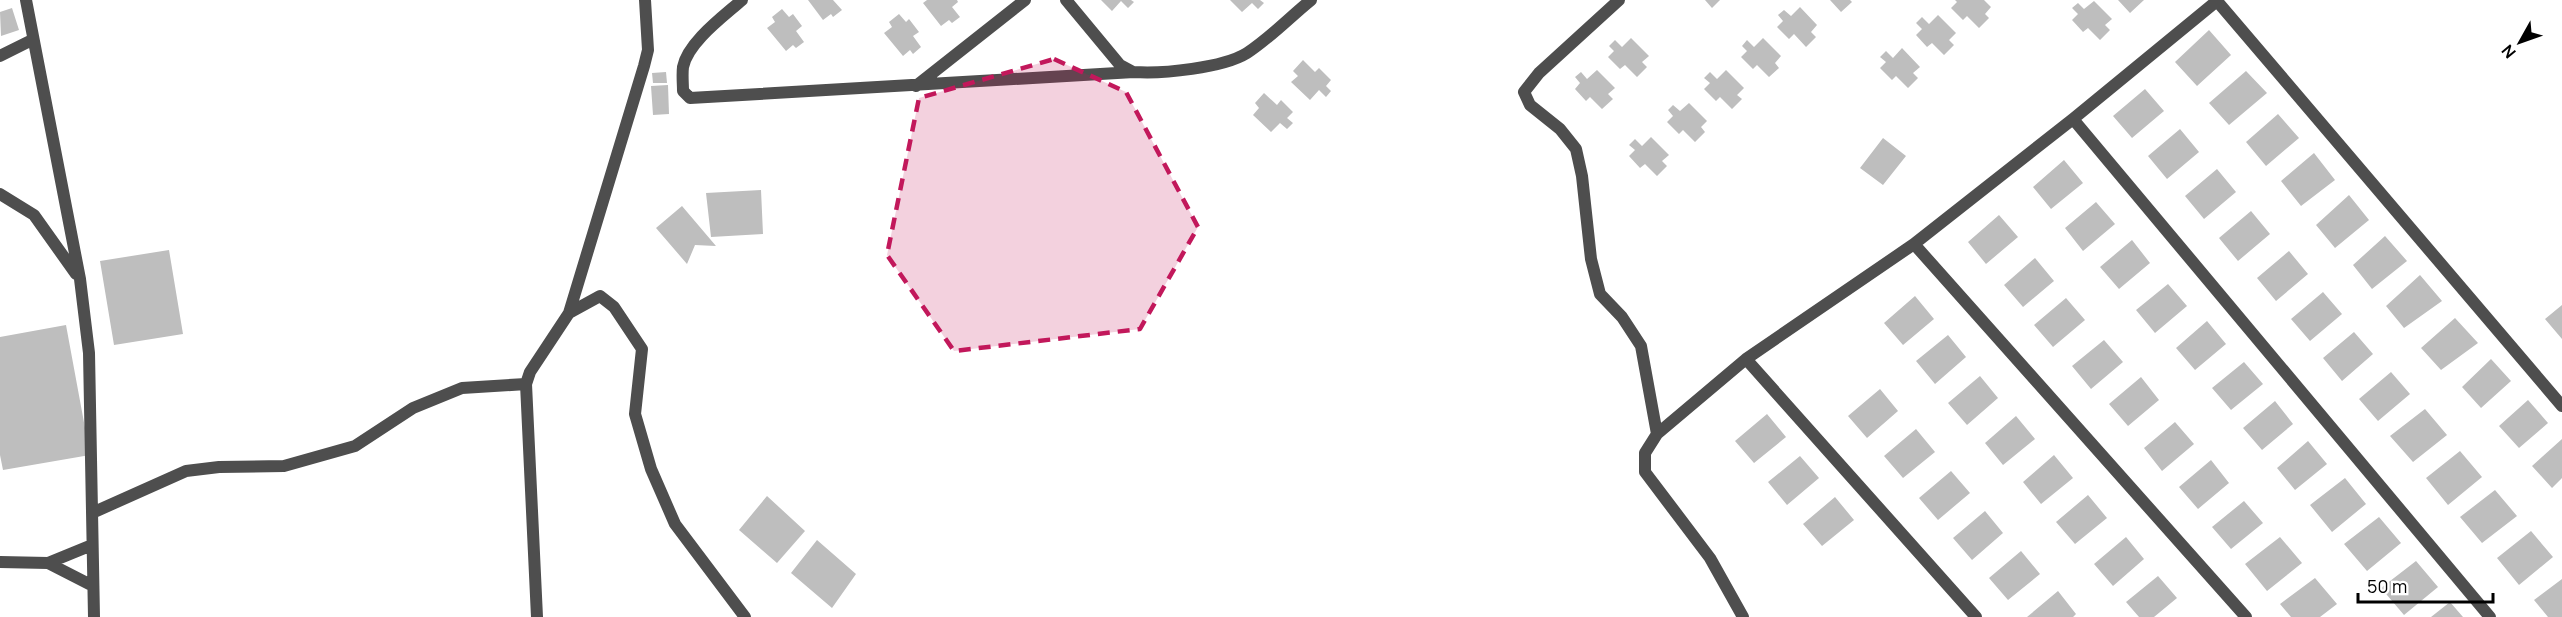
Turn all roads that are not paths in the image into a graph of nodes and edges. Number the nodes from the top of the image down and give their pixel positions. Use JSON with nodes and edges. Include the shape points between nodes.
{"nodes":[{"id":1,"x":26,"y":0,"type":"edge"},
{"id":2,"x":645,"y":0,"type":"edge"},
{"id":3,"x":742,"y":0,"type":"edge"},
{"id":4,"x":1025,"y":0,"type":"edge"},
{"id":5,"x":1066,"y":0,"type":"edge"},
{"id":6,"x":1311,"y":0,"type":"edge"},
{"id":7,"x":1619,"y":0,"type":"edge"},
{"id":8,"x":2218,"y":1,"type":"edge"},
{"id":9,"x":33,"y":40,"type":"junction"},
{"id":10,"x":0,"y":56,"type":"edge"},
{"id":11,"x":1134,"y":72,"type":"junction"},
{"id":12,"x":916,"y":86,"type":"junction"},
{"id":13,"x":2073,"y":119,"type":"junction"},
{"id":14,"x":0,"y":194,"type":"edge"},
{"id":15,"x":1914,"y":244,"type":"junction"},
{"id":16,"x":80,"y":279,"type":"junction"},
{"id":17,"x":570,"y":314,"type":"junction"},
{"id":18,"x":1746,"y":359,"type":"junction"},
{"id":19,"x":526,"y":384,"type":"junction"},
{"id":20,"x":2562,"y":406,"type":"edge"},
{"id":21,"x":1657,"y":434,"type":"junction"},
{"id":22,"x":92,"y":513,"type":"junction"},
{"id":23,"x":92,"y":545,"type":"junction"},
{"id":24,"x":0,"y":562,"type":"edge"},
{"id":25,"x":48,"y":563,"type":"junction"},
{"id":26,"x":93,"y":586,"type":"junction"},
{"id":27,"x":94,"y":617,"type":"edge"},
{"id":28,"x":537,"y":617,"type":"edge"},
{"id":29,"x":745,"y":617,"type":"edge"},
{"id":30,"x":1743,"y":617,"type":"edge"},
{"id":31,"x":1976,"y":617,"type":"edge"},
{"id":32,"x":2246,"y":617,"type":"edge"},
{"id":33,"x":2490,"y":617,"type":"edge"}],
"edges":[{"from":1,"to":9,"type":"street"},
{"from":2,"to":17,"type":"street","via":[[648,50]]},
{"from":3,"to":12,"type":"street","via":[[707,31],[683,66],[682,92],[690,98]]},
{"from":4,"to":12,"type":"street"},
{"from":5,"to":11,"type":"street","via":[[1120,65]]},
{"from":6,"to":11,"type":"street","via":[[1246,53],[1223,64]]},
{"from":7,"to":21,"type":"street","via":[[1539,73],[1524,92],[1530,105],[1560,129],[1576,149],[1600,294],[1622,316],[1641,346]]},
{"from":8,"to":13,"type":"street"},
{"from":8,"to":20,"type":"street"},
{"from":9,"to":10,"type":"street"},
{"from":9,"to":16,"type":"street"},
{"from":11,"to":12,"type":"street"},
{"from":13,"to":15,"type":"street"},
{"from":13,"to":33,"type":"street"},
{"from":14,"to":16,"type":"street","via":[[34,215]]},
{"from":15,"to":18,"type":"street"},
{"from":15,"to":32,"type":"street"},
{"from":16,"to":22,"type":"street","via":[[89,353]]},
{"from":17,"to":19,"type":"street"},
{"from":17,"to":29,"type":"street","via":[[600,296],[614,307],[642,349],[635,414],[651,469],[675,524]]},
{"from":18,"to":21,"type":"street"},
{"from":18,"to":31,"type":"street"},
{"from":19,"to":22,"type":"street","via":[[462,388],[413,408],[355,446],[284,466],[186,471]]},
{"from":19,"to":28,"type":"street"},
{"from":21,"to":30,"type":"street","via":[[1646,453],[1645,472],[1710,558]]},
{"from":22,"to":23,"type":"street"},
{"from":23,"to":25,"type":"street"},
{"from":23,"to":26,"type":"street"},
{"from":24,"to":25,"type":"street"},
{"from":25,"to":26,"type":"street"},
{"from":26,"to":27,"type":"street"}]}
